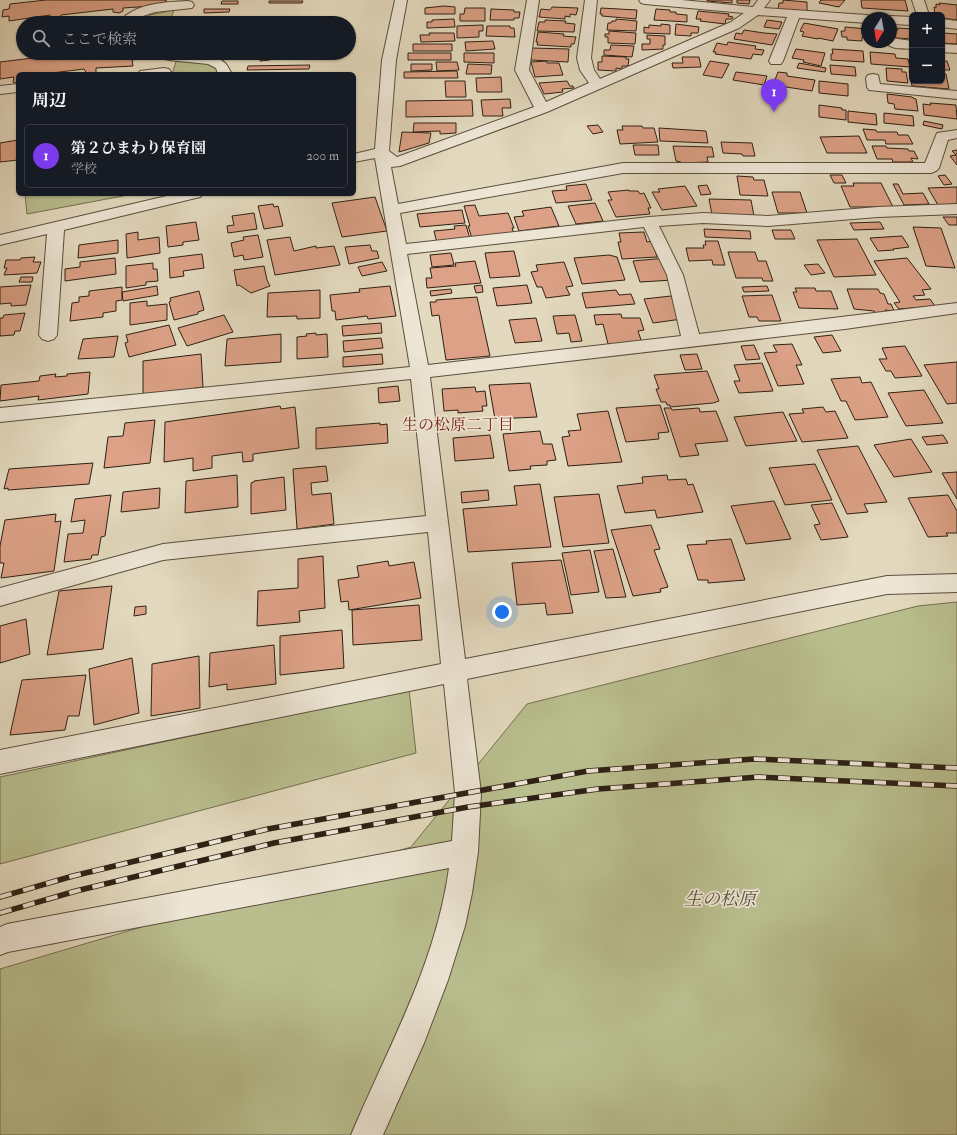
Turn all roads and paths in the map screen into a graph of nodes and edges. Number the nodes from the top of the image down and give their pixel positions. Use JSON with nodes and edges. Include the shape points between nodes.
{"nodes":[{"id":1,"x":401,"y":0,"type":"edge"},
{"id":2,"x":533,"y":0,"type":"edge"},
{"id":3,"x":591,"y":0,"type":"edge"},
{"id":4,"x":645,"y":0,"type":"edge"},
{"id":5,"x":918,"y":0,"type":"edge"},
{"id":6,"x":189,"y":2,"type":"edge"},
{"id":7,"x":760,"y":6,"type":"edge"},
{"id":8,"x":922,"y":12,"type":"edge"},
{"id":9,"x":794,"y":14,"type":"junction"},
{"id":10,"x":136,"y":16,"type":"edge"},
{"id":11,"x":184,"y":16,"type":"edge"},
{"id":12,"x":861,"y":19,"type":"edge"},
{"id":13,"x":897,"y":20,"type":"edge"},
{"id":14,"x":909,"y":21,"type":"edge"},
{"id":15,"x":945,"y":23,"type":"edge"},
{"id":16,"x":957,"y":25,"type":"edge"},
{"id":17,"x":897,"y":44,"type":"edge"},
{"id":18,"x":909,"y":45,"type":"edge"},
{"id":19,"x":945,"y":48,"type":"edge"},
{"id":20,"x":957,"y":49,"type":"edge"},
{"id":21,"x":165,"y":60,"type":"edge"},
{"id":22,"x":210,"y":60,"type":"edge"},
{"id":23,"x":776,"y":61,"type":"dead end"},
{"id":24,"x":163,"y":72,"type":"edge"},
{"id":25,"x":224,"y":72,"type":"edge"},
{"id":26,"x":597,"y":85,"type":"junction"},
{"id":27,"x":874,"y":87,"type":"dead end"},
{"id":28,"x":16,"y":88,"type":"edge"},
{"id":29,"x":0,"y":90,"type":"edge"},
{"id":30,"x":957,"y":94,"type":"edge"},
{"id":31,"x":542,"y":109,"type":"junction"},
{"id":32,"x":957,"y":134,"type":"edge"},
{"id":33,"x":382,"y":152,"type":"junction"},
{"id":34,"x":356,"y":158,"type":"edge"},
{"id":35,"x":178,"y":196,"type":"edge"},
{"id":36,"x":145,"y":200,"type":"edge"},
{"id":37,"x":957,"y":209,"type":"edge"},
{"id":38,"x":391,"y":210,"type":"junction"},
{"id":39,"x":649,"y":222,"type":"junction"},
{"id":40,"x":56,"y":226,"type":"junction"},
{"id":41,"x":0,"y":240,"type":"edge"},
{"id":42,"x":400,"y":250,"type":"junction"},
{"id":43,"x":957,"y":308,"type":"edge"},
{"id":44,"x":48,"y":334,"type":"dead end"},
{"id":45,"x":691,"y":340,"type":"junction"},
{"id":46,"x":420,"y":372,"type":"junction"},
{"id":47,"x":0,"y":415,"type":"edge"},
{"id":48,"x":438,"y":523,"type":"junction"},
{"id":49,"x":957,"y":583,"type":"edge"},
{"id":50,"x":0,"y":597,"type":"edge"},
{"id":51,"x":455,"y":672,"type":"junction"},
{"id":52,"x":0,"y":762,"type":"edge"},
{"id":53,"x":465,"y":852,"type":"junction"},
{"id":54,"x":0,"y":941,"type":"edge"},
{"id":55,"x":367,"y":1135,"type":"edge"}],
"edges":[{"from":1,"to":33,"type":"street","via":[[389,60]]},
{"from":2,"to":31,"type":"street","via":[[522,70]]},
{"from":3,"to":26,"type":"street","via":[[584,58],[587,70]]},
{"from":4,"to":7,"type":"street"},
{"from":5,"to":8,"type":"street"},
{"from":6,"to":10,"type":"street"},
{"from":6,"to":11,"type":"street"},
{"from":7,"to":9,"type":"street"},
{"from":7,"to":26,"type":"street","via":[[735,25]]},
{"from":9,"to":12,"type":"street"},
{"from":9,"to":23,"type":"street"},
{"from":13,"to":14,"type":"street"},
{"from":15,"to":16,"type":"street"},
{"from":17,"to":18,"type":"street"},
{"from":19,"to":20,"type":"street"},
{"from":21,"to":24,"type":"street"},
{"from":22,"to":25,"type":"street","via":[[221,66]]},
{"from":26,"to":31,"type":"street"},
{"from":27,"to":30,"type":"street"},
{"from":28,"to":29,"type":"street"},
{"from":31,"to":33,"type":"street","via":[[395,163]]},
{"from":32,"to":38,"type":"street","via":[[942,136],[931,168],[623,168]]},
{"from":33,"to":34,"type":"street"},
{"from":33,"to":38,"type":"street"},
{"from":35,"to":36,"type":"street"},
{"from":36,"to":40,"type":"street"},
{"from":37,"to":39,"type":"street","via":[[878,212],[768,221],[703,218]]},
{"from":38,"to":42,"type":"street"},
{"from":39,"to":42,"type":"street"},
{"from":39,"to":45,"type":"street","via":[[675,275]]},
{"from":40,"to":41,"type":"street"},
{"from":40,"to":44,"type":"street"},
{"from":42,"to":46,"type":"street"},
{"from":43,"to":45,"type":"street"},
{"from":45,"to":46,"type":"street"},
{"from":46,"to":47,"type":"street"},
{"from":46,"to":48,"type":"street"},
{"from":48,"to":50,"type":"street","via":[[163,552]]},
{"from":48,"to":51,"type":"street"},
{"from":49,"to":51,"type":"street","via":[[887,584]]},
{"from":51,"to":52,"type":"street"},
{"from":51,"to":53,"type":"street","via":[[468,793]]},
{"from":53,"to":54,"type":"street","via":[[15,936]]},
{"from":53,"to":55,"type":"street","via":[[451,926],[420,1018]]}]}
